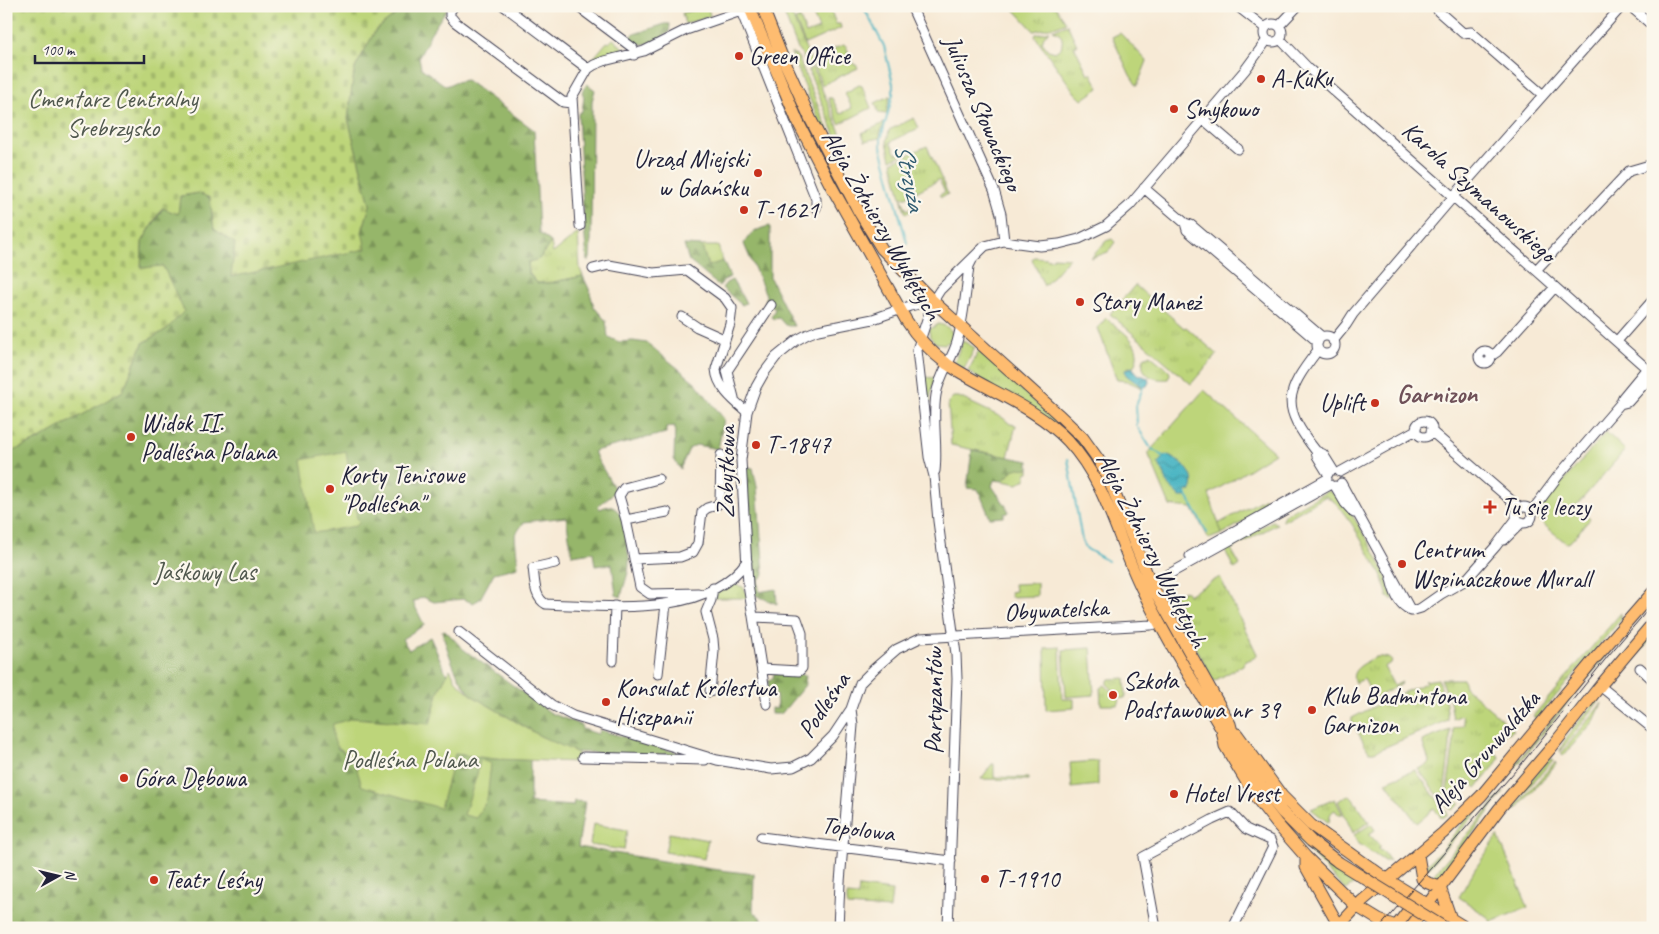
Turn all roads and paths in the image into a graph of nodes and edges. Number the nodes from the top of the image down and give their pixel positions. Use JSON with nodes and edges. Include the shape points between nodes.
{"nodes":[{"id":1,"x":454,"y":6,"type":"edge"},
{"id":2,"x":504,"y":6,"type":"edge"},
{"id":3,"x":577,"y":6,"type":"edge"},
{"id":4,"x":762,"y":6,"type":"edge"},
{"id":5,"x":911,"y":6,"type":"edge"},
{"id":6,"x":1237,"y":6,"type":"edge"},
{"id":7,"x":1298,"y":6,"type":"edge"},
{"id":8,"x":1438,"y":6,"type":"edge"},
{"id":9,"x":1622,"y":6,"type":"edge"},
{"id":10,"x":1630,"y":6,"type":"edge"},
{"id":11,"x":743,"y":8,"type":"edge"},
{"id":12,"x":1279,"y":26,"type":"junction"},
{"id":13,"x":1653,"y":26,"type":"edge"},
{"id":14,"x":1265,"y":28,"type":"junction"},
{"id":15,"x":1266,"y":40,"type":"junction"},
{"id":16,"x":1280,"y":40,"type":"junction"},
{"id":17,"x":634,"y":54,"type":"junction"},
{"id":18,"x":588,"y":69,"type":"junction"},
{"id":19,"x":1544,"y":95,"type":"junction"},
{"id":20,"x":572,"y":103,"type":"junction"},
{"id":21,"x":1204,"y":119,"type":"junction"},
{"id":22,"x":1238,"y":149,"type":"dead end"},
{"id":23,"x":1653,"y":164,"type":"edge"},
{"id":24,"x":1144,"y":188,"type":"junction"},
{"id":25,"x":1453,"y":197,"type":"junction"},
{"id":26,"x":816,"y":208,"type":"dead end"},
{"id":27,"x":580,"y":226,"type":"dead end"},
{"id":28,"x":1004,"y":241,"type":"junction"},
{"id":29,"x":973,"y":258,"type":"junction"},
{"id":30,"x":594,"y":269,"type":"dead end"},
{"id":31,"x":1536,"y":270,"type":"junction"},
{"id":32,"x":1555,"y":287,"type":"junction"},
{"id":33,"x":1653,"y":300,"type":"edge"},
{"id":34,"x":933,"y":301,"type":"junction"},
{"id":35,"x":770,"y":305,"type":"dead end"},
{"id":36,"x":900,"y":310,"type":"junction"},
{"id":37,"x":682,"y":317,"type":"dead end"},
{"id":38,"x":960,"y":325,"type":"junction"},
{"id":39,"x":724,"y":339,"type":"junction"},
{"id":40,"x":920,"y":340,"type":"junction"},
{"id":41,"x":1617,"y":340,"type":"junction"},
{"id":42,"x":1324,"y":343,"type":"junction"},
{"id":43,"x":1492,"y":356,"type":"dead end"},
{"id":44,"x":947,"y":364,"type":"junction"},
{"id":45,"x":1651,"y":372,"type":"edge"},
{"id":46,"x":734,"y":400,"type":"junction"},
{"id":47,"x":747,"y":412,"type":"junction"},
{"id":48,"x":721,"y":455,"type":"dead end"},
{"id":49,"x":934,"y":476,"type":"junction"},
{"id":50,"x":1335,"y":478,"type":"junction"},
{"id":51,"x":658,"y":479,"type":"dead end"},
{"id":52,"x":667,"y":512,"type":"dead end"},
{"id":53,"x":1522,"y":513,"type":"junction"},
{"id":54,"x":626,"y":520,"type":"junction"},
{"id":55,"x":634,"y":559,"type":"junction"},
{"id":56,"x":747,"y":561,"type":"junction"},
{"id":57,"x":554,"y":563,"type":"dead end"},
{"id":58,"x":732,"y":577,"type":"junction"},
{"id":59,"x":1151,"y":584,"type":"junction"},
{"id":60,"x":748,"y":585,"type":"junction"},
{"id":61,"x":713,"y":588,"type":"junction"},
{"id":62,"x":704,"y":592,"type":"junction"},
{"id":63,"x":1653,"y":592,"type":"edge"},
{"id":64,"x":666,"y":604,"type":"junction"},
{"id":65,"x":615,"y":606,"type":"junction"},
{"id":66,"x":755,"y":617,"type":"junction"},
{"id":67,"x":1160,"y":622,"type":"junction"},
{"id":68,"x":1653,"y":623,"type":"edge"},
{"id":69,"x":459,"y":632,"type":"dead end"},
{"id":70,"x":954,"y":635,"type":"junction"},
{"id":71,"x":613,"y":661,"type":"dead end"},
{"id":72,"x":1640,"y":668,"type":"dead end"},
{"id":73,"x":762,"y":669,"type":"junction"},
{"id":74,"x":658,"y":674,"type":"dead end"},
{"id":75,"x":1653,"y":680,"type":"edge"},
{"id":76,"x":1600,"y":686,"type":"junction"},
{"id":77,"x":710,"y":692,"type":"dead end"},
{"id":78,"x":767,"y":704,"type":"dead end"},
{"id":79,"x":851,"y":709,"type":"junction"},
{"id":80,"x":1226,"y":727,"type":"junction"},
{"id":81,"x":1653,"y":729,"type":"edge"},
{"id":82,"x":583,"y":757,"type":"dead end"},
{"id":83,"x":717,"y":760,"type":"junction"},
{"id":84,"x":761,"y":837,"type":"dead end"},
{"id":85,"x":844,"y":848,"type":"junction"},
{"id":86,"x":1418,"y":855,"type":"junction"},
{"id":87,"x":1306,"y":857,"type":"junction"},
{"id":88,"x":951,"y":861,"type":"junction"},
{"id":89,"x":1388,"y":880,"type":"junction"},
{"id":90,"x":1440,"y":887,"type":"junction"},
{"id":91,"x":1371,"y":892,"type":"junction"},
{"id":92,"x":1417,"y":898,"type":"junction"},
{"id":93,"x":1427,"y":905,"type":"junction"},
{"id":94,"x":1356,"y":906,"type":"junction"},
{"id":95,"x":1371,"y":916,"type":"junction"},
{"id":96,"x":1448,"y":923,"type":"edge"},
{"id":97,"x":948,"y":926,"type":"edge"},
{"id":98,"x":1338,"y":927,"type":"edge"},
{"id":99,"x":1398,"y":927,"type":"edge"},
{"id":100,"x":838,"y":928,"type":"edge"},
{"id":101,"x":960,"y":928,"type":"edge"},
{"id":102,"x":1156,"y":928,"type":"edge"},
{"id":103,"x":1234,"y":928,"type":"edge"},
{"id":104,"x":1410,"y":928,"type":"edge"},
{"id":105,"x":1466,"y":928,"type":"edge"}],
"edges":[{"from":1,"to":20,"type":"street","via":[[450,16],[455,22],[563,102]]},
{"from":2,"to":18,"type":"street"},
{"from":3,"to":17,"type":"street","via":[[632,48]]},
{"from":4,"to":34,"type":"main road","name":"Aleja Żołnierzy Wyklętych","via":[[810,120],[861,216],[889,257]]},
{"from":5,"to":28,"type":"street","name":"Juliusza Słowackiego","via":[[994,190]]},
{"from":6,"to":14,"type":"street"},
{"from":7,"to":12,"type":"street"},
{"from":8,"to":19,"type":"street","via":[[1438,11],[1463,32],[1471,32]]},
{"from":9,"to":19,"type":"street"},
{"from":10,"to":13,"type":"street"},
{"from":11,"to":17,"type":"street"},
{"from":11,"to":26,"type":"street","via":[[816,199]]},
{"from":11,"to":36,"type":"main road","name":"Aleja Żołnierzy Wyklętych","via":[[798,122]]},
{"from":12,"to":14,"type":"street","via":[[1272,24]]},
{"from":12,"to":16,"type":"street"},
{"from":14,"to":15,"type":"street"},
{"from":15,"to":16,"type":"street","via":[[1273,43]]},
{"from":15,"to":21,"type":"street"},
{"from":16,"to":25,"type":"street","name":"Karola Szymanowskiego"},
{"from":17,"to":18,"type":"street","via":[[604,61]]},
{"from":18,"to":20,"type":"street","via":[[574,91]]},
{"from":19,"to":25,"type":"street"},
{"from":20,"to":27,"type":"street"},
{"from":21,"to":22,"type":"street"},
{"from":21,"to":24,"type":"street"},
{"from":23,"to":31,"type":"street","via":[[1629,171]]},
{"from":24,"to":28,"type":"street","via":[[1112,222],[1086,237],[1048,245]]},
{"from":24,"to":42,"type":"street","via":[[1185,223],[1187,230]]},
{"from":25,"to":31,"type":"street","name":"Karola Szymanowskiego"},
{"from":25,"to":42,"type":"street","via":[[1353,314]]},
{"from":28,"to":29,"type":"street","via":[[985,246]]},
{"from":29,"to":34,"type":"street"},
{"from":29,"to":38,"type":"street","name":"Partyzantów"},
{"from":30,"to":39,"type":"street","via":[[616,265],[653,273],[687,270],[725,298],[732,308]]},
{"from":31,"to":32,"type":"street","name":"Karola Szymanowskiego"},
{"from":32,"to":41,"type":"street","name":"Karola Szymanowskiego"},
{"from":32,"to":43,"type":"street"},
{"from":33,"to":41,"type":"street"},
{"from":34,"to":36,"type":"street","name":"Zabytkowa"},
{"from":34,"to":38,"type":"main road","name":"Aleja Żołnierzy Wyklętych"},
{"from":34,"to":40,"type":"street","name":"Partyzantów"},
{"from":35,"to":46,"type":"street","via":[[727,371]]},
{"from":36,"to":40,"type":"main road","name":"Aleja Żołnierzy Wyklętych"},
{"from":36,"to":47,"type":"street","name":"Zabytkowa","via":[[866,321],[818,330],[797,340],[776,357],[764,373]]},
{"from":37,"to":39,"type":"street"},
{"from":38,"to":44,"type":"street","name":"Partyzantów","via":[[957,343]]},
{"from":38,"to":59,"type":"main road","name":"Aleja Żołnierzy Wyklętych","via":[[1083,438],[1108,477]]},
{"from":39,"to":46,"type":"street","via":[[716,376]]},
{"from":40,"to":44,"type":"main road","name":"Aleja Żołnierzy Wyklętych"},
{"from":40,"to":49,"type":"street","name":"Partyzantów","via":[[919,372]]},
{"from":41,"to":45,"type":"street","name":"Karola Szymanowskiego"},
{"from":42,"to":50,"type":"street","via":[[1292,392],[1292,414],[1316,451],[1323,454]]},
{"from":44,"to":49,"type":"street","name":"Partyzantów","via":[[936,395],[937,457]]},
{"from":44,"to":67,"type":"main road","name":"Aleja Żołnierzy Wyklętych","via":[[1043,419],[1084,460],[1104,495],[1141,588]]},
{"from":45,"to":53,"type":"street","via":[[1623,397],[1548,487]]},
{"from":46,"to":47,"type":"street"},
{"from":47,"to":56,"type":"street","name":"Zabytkowa","via":[[741,460]]},
{"from":48,"to":55,"type":"street","name":"Zabytkowa","via":[[720,501],[702,512],[694,552],[680,557]]},
{"from":49,"to":70,"type":"street","name":"Partyzantów"},
{"from":50,"to":53,"type":"street","via":[[1423,433]]},
{"from":50,"to":53,"type":"street","via":[[1411,610],[1421,608],[1466,580]]},
{"from":50,"to":59,"type":"street","via":[[1177,564],[1172,572]]},
{"from":51,"to":54,"type":"street","via":[[628,486],[621,491],[620,503]]},
{"from":52,"to":54,"type":"street"},
{"from":54,"to":55,"type":"street"},
{"from":55,"to":62,"type":"street","via":[[640,587],[647,593]]},
{"from":56,"to":58,"type":"street"},
{"from":56,"to":60,"type":"street","name":"Zabytkowa"},
{"from":57,"to":65,"type":"street","via":[[532,568],[540,601],[546,604]]},
{"from":58,"to":60,"type":"street"},
{"from":58,"to":61,"type":"street"},
{"from":59,"to":80,"type":"main road","name":"Aleja Żołnierzy Wyklętych"},
{"from":60,"to":66,"type":"street","name":"Zabytkowa"},
{"from":61,"to":62,"type":"street"},
{"from":61,"to":77,"type":"street","via":[[706,612],[714,651]]},
{"from":62,"to":64,"type":"street","via":[[688,600]]},
{"from":63,"to":86,"type":"main road","name":"Aleja Grunwaldzka","via":[[1481,796]]},
{"from":64,"to":65,"type":"street"},
{"from":64,"to":74,"type":"street"},
{"from":65,"to":71,"type":"street"},
{"from":66,"to":73,"type":"street","name":"Zabytkowa"},
{"from":66,"to":73,"type":"street","via":[[797,618],[802,633],[802,668],[799,671]]},
{"from":67,"to":70,"type":"street","name":"Obywatelska","via":[[1128,627]]},
{"from":67,"to":80,"type":"main road","name":"Aleja Żołnierzy Wyklętych"},
{"from":68,"to":76,"type":"main road","name":"Aleja Grunwaldzka"},
{"from":69,"to":83,"type":"street","name":"Podleśna","via":[[552,705],[573,716]]},
{"from":70,"to":79,"type":"street","name":"Podleśna","via":[[920,638],[897,649],[860,684]]},
{"from":70,"to":88,"type":"street","name":"Partyzantów","via":[[957,679]]},
{"from":72,"to":75,"type":"street"},
{"from":73,"to":78,"type":"street","name":"Zabytkowa"},
{"from":76,"to":81,"type":"street"},
{"from":76,"to":90,"type":"main road","name":"Aleja Grunwaldzka"},
{"from":79,"to":83,"type":"street","name":"Podleśna","via":[[822,749],[793,767],[771,769]]},
{"from":79,"to":85,"type":"street","via":[[853,725]]},
{"from":80,"to":87,"type":"main road","via":[[1225,746],[1255,796]]},
{"from":80,"to":89,"type":"main road","via":[[1296,811]]},
{"from":80,"to":96,"type":"main road","name":"Aleja Żołnierzy Wyklętych","bridge":true,"via":[[1258,781],[1310,841],[1338,862]]},
{"from":82,"to":83,"type":"street","name":"Podleśna"},
{"from":84,"to":85,"type":"street","name":"Topolowa"},
{"from":85,"to":88,"type":"street","name":"Topolowa"},
{"from":85,"to":100,"type":"street"},
{"from":86,"to":89,"type":"main road","name":"Aleja Grunwaldzka"},
{"from":86,"to":90,"type":"main road","via":[[1422,878]]},
{"from":87,"to":94,"type":"main road"},
{"from":87,"to":98,"type":"main road","via":[[1306,867]]},
{"from":88,"to":97,"type":"street","name":"Partyzantów"},
{"from":89,"to":91,"type":"main road","name":"Aleja Grunwaldzka"},
{"from":89,"to":92,"type":"main road"},
{"from":90,"to":93,"type":"main road","name":"Aleja Grunwaldzka"},
{"from":90,"to":96,"type":"main road"},
{"from":91,"to":94,"type":"main road","name":"Aleja Grunwaldzka"},
{"from":91,"to":95,"type":"main road"},
{"from":92,"to":93,"type":"main road"},
{"from":92,"to":99,"type":"main road"},
{"from":93,"to":96,"type":"main road"},
{"from":93,"to":104,"type":"main road","name":"Aleja Grunwaldzka"},
{"from":94,"to":95,"type":"main road"},
{"from":94,"to":98,"type":"main road","name":"Aleja Grunwaldzka"},
{"from":95,"to":99,"type":"main road"},
{"from":96,"to":105,"type":"main road"},
{"from":97,"to":101,"type":"street"},
{"from":102,"to":103,"type":"street","via":[[1143,857],[1230,812],[1246,829],[1270,840],[1273,848]]}]}
